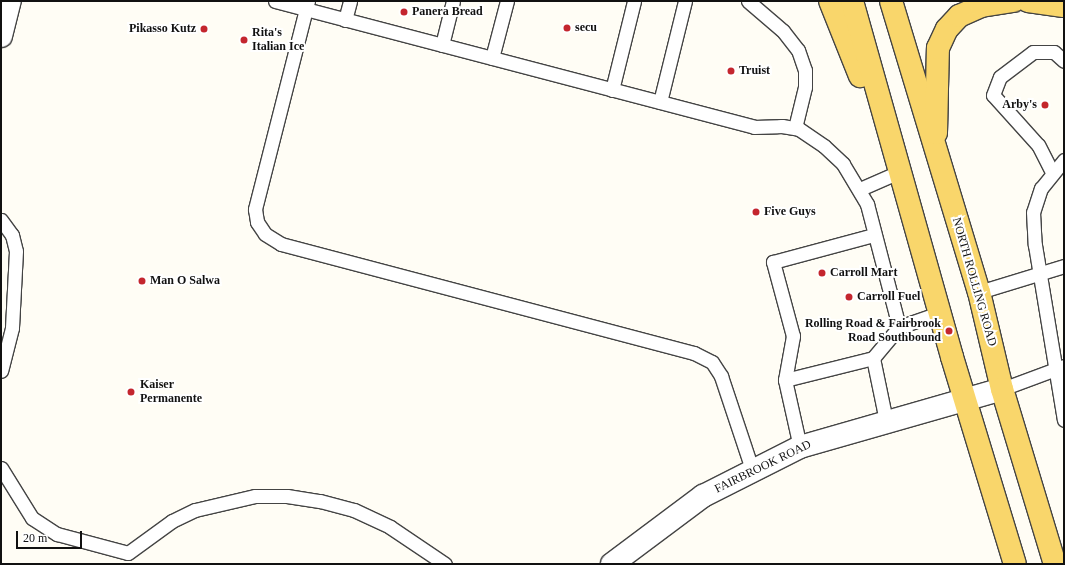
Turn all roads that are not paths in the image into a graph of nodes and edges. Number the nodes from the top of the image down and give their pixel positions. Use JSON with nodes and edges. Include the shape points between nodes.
{"nodes":[{"id":1,"x":10,"y":1,"type":"edge"},
{"id":2,"x":276,"y":1,"type":"edge"},
{"id":3,"x":350,"y":1,"type":"edge"},
{"id":4,"x":453,"y":1,"type":"edge"},
{"id":5,"x":507,"y":1,"type":"edge"},
{"id":6,"x":634,"y":1,"type":"edge"},
{"id":7,"x":685,"y":1,"type":"edge"},
{"id":8,"x":748,"y":1,"type":"edge"},
{"id":9,"x":830,"y":1,"type":"edge"},
{"id":10,"x":852,"y":1,"type":"edge"},
{"id":11,"x":891,"y":1,"type":"edge"},
{"id":12,"x":1014,"y":1,"type":"edge"},
{"id":13,"x":1028,"y":1,"type":"edge"},
{"id":14,"x":307,"y":5,"type":"edge"},
{"id":15,"x":1064,"y":6,"type":"edge"},
{"id":16,"x":345,"y":20,"type":"junction"},
{"id":17,"x":1,"y":36,"type":"edge"},
{"id":18,"x":442,"y":45,"type":"junction"},
{"id":19,"x":492,"y":58,"type":"junction"},
{"id":20,"x":1064,"y":61,"type":"edge"},
{"id":21,"x":612,"y":90,"type":"junction"},
{"id":22,"x":660,"y":102,"type":"junction"},
{"id":23,"x":795,"y":128,"type":"junction"},
{"id":24,"x":935,"y":154,"type":"junction"},
{"id":25,"x":1064,"y":160,"type":"edge"},
{"id":26,"x":899,"y":172,"type":"junction"},
{"id":27,"x":1052,"y":172,"type":"junction"},
{"id":28,"x":860,"y":190,"type":"junction"},
{"id":29,"x":1,"y":220,"type":"edge"},
{"id":30,"x":874,"y":235,"type":"junction"},
{"id":31,"x":1064,"y":266,"type":"edge"},
{"id":32,"x":1039,"y":272,"type":"junction"},
{"id":33,"x":979,"y":292,"type":"junction"},
{"id":34,"x":939,"y":313,"type":"junction"},
{"id":35,"x":899,"y":327,"type":"junction"},
{"id":36,"x":872,"y":358,"type":"junction"},
{"id":37,"x":1059,"y":367,"type":"edge"},
{"id":38,"x":1,"y":370,"type":"edge"},
{"id":39,"x":785,"y":380,"type":"junction"},
{"id":40,"x":1002,"y":388,"type":"junction"},
{"id":41,"x":965,"y":399,"type":"junction"},
{"id":42,"x":1064,"y":420,"type":"edge"},
{"id":43,"x":886,"y":421,"type":"junction"},
{"id":44,"x":800,"y":447,"type":"junction"},
{"id":45,"x":1,"y":468,"type":"edge"},
{"id":46,"x":752,"y":469,"type":"junction"},
{"id":47,"x":445,"y":564,"type":"edge"},
{"id":48,"x":612,"y":564,"type":"edge"},
{"id":49,"x":1015,"y":564,"type":"edge"},
{"id":50,"x":1055,"y":564,"type":"edge"}],
"edges":[{"from":1,"to":17,"type":"street"},
{"from":2,"to":14,"type":"lane"},
{"from":3,"to":16,"type":"lane"},
{"from":4,"to":18,"type":"lane"},
{"from":5,"to":19,"type":"lane"},
{"from":6,"to":21,"type":"lane"},
{"from":7,"to":22,"type":"lane"},
{"from":8,"to":23,"type":"lane","via":[[783,31],[798,50],[805,70],[805,87]]},
{"from":9,"to":26,"type":"main road"},
{"from":10,"to":26,"type":"main road"},
{"from":11,"to":24,"type":"main road","name":"NORTH ROLLING ROAD"},
{"from":12,"to":24,"type":"main road","via":[[981,6],[959,16],[947,29],[938,48]]},
{"from":13,"to":15,"type":"main road"},
{"from":14,"to":16,"type":"lane"},
{"from":14,"to":46,"type":"lane","via":[[255,209],[257,222],[265,234],[282,244],[694,353],[712,362],[721,376]]},
{"from":16,"to":18,"type":"lane"},
{"from":18,"to":19,"type":"lane"},
{"from":19,"to":21,"type":"lane"},
{"from":20,"to":27,"type":"lane","via":[[1054,52],[1033,52],[1000,77],[993,95],[1038,145]]},
{"from":21,"to":22,"type":"lane"},
{"from":22,"to":23,"type":"lane","via":[[754,127]]},
{"from":23,"to":28,"type":"lane","via":[[824,146],[843,164]]},
{"from":24,"to":33,"type":"main road","name":"NORTH ROLLING ROAD"},
{"from":25,"to":27,"type":"lane"},
{"from":26,"to":28,"type":"lane"},
{"from":26,"to":34,"type":"main road"},
{"from":27,"to":32,"type":"lane","via":[[1041,188],[1033,212]]},
{"from":28,"to":30,"type":"lane","via":[[867,204]]},
{"from":29,"to":38,"type":"lane","via":[[12,235],[16,251],[12,328]]},
{"from":30,"to":35,"type":"lane"},
{"from":30,"to":39,"type":"lane","via":[[773,262],[793,336]]},
{"from":31,"to":32,"type":"lane"},
{"from":32,"to":33,"type":"lane"},
{"from":32,"to":37,"type":"lane"},
{"from":33,"to":40,"type":"main road","name":"NORTH ROLLING ROAD"},
{"from":34,"to":35,"type":"lane"},
{"from":34,"to":41,"type":"main road"},
{"from":35,"to":36,"type":"lane"},
{"from":36,"to":39,"type":"lane"},
{"from":36,"to":43,"type":"lane"},
{"from":37,"to":40,"type":"lane"},
{"from":37,"to":42,"type":"lane"},
{"from":39,"to":44,"type":"lane"},
{"from":40,"to":41,"type":"street","name":"FAIRBROOK ROAD"},
{"from":40,"to":50,"type":"main road","name":"NORTH ROLLING ROAD"},
{"from":41,"to":43,"type":"street","name":"FAIRBROOK ROAD"},
{"from":41,"to":49,"type":"main road"},
{"from":43,"to":44,"type":"street","name":"FAIRBROOK ROAD"},
{"from":44,"to":46,"type":"street","name":"FAIRBROOK ROAD"},
{"from":45,"to":47,"type":"lane","via":[[32,518],[57,534],[128,552],[172,521],[195,510],[255,496],[287,496],[354,510],[390,527]]},
{"from":46,"to":48,"type":"street","name":"FAIRBROOK ROAD","via":[[703,496]]}]}
